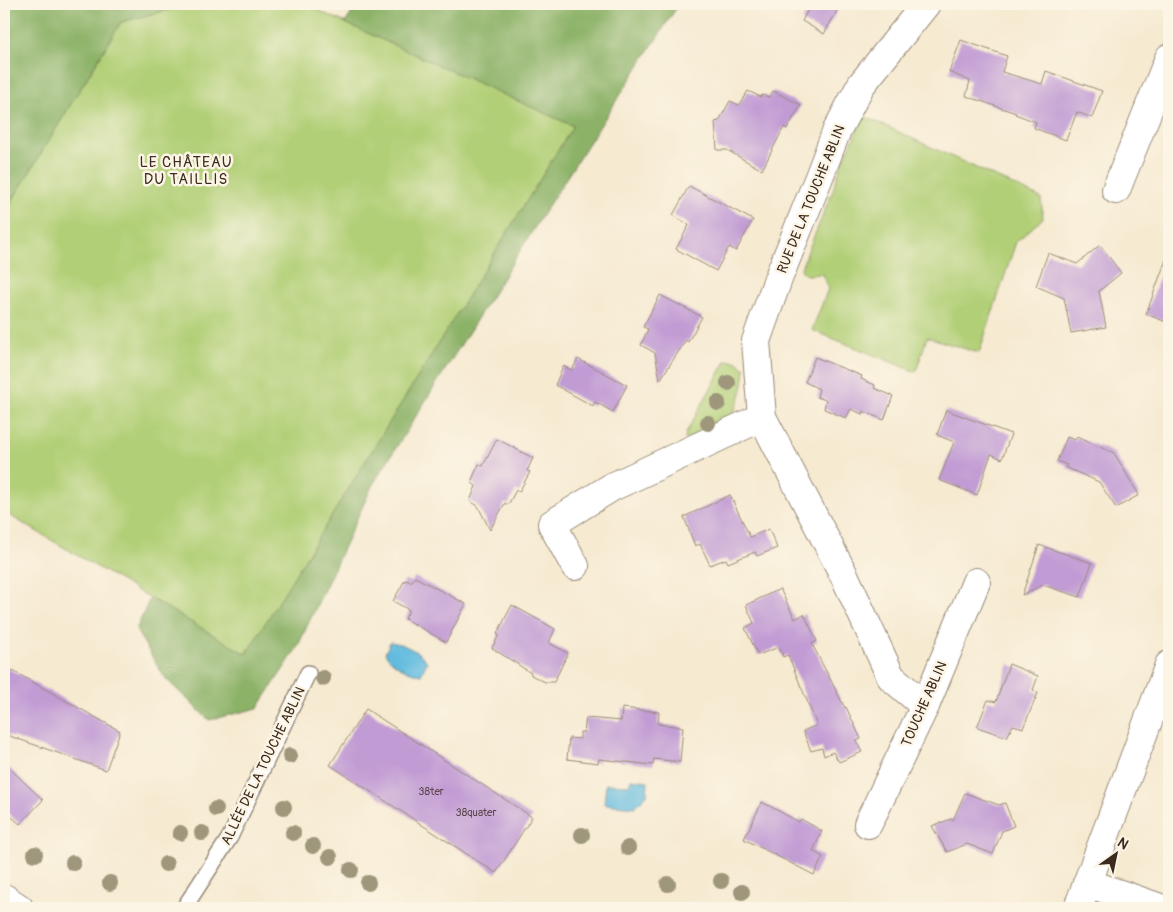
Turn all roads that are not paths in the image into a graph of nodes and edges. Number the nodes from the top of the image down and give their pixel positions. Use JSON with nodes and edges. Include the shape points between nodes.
{"nodes":[{"id":1,"x":926,"y":4,"type":"edge"},
{"id":2,"x":1169,"y":58,"type":"edge"},
{"id":3,"x":1116,"y":190,"type":"dead end"},
{"id":4,"x":762,"y":417,"type":"junction"},
{"id":5,"x":575,"y":566,"type":"dead end"},
{"id":6,"x":976,"y":582,"type":"dead end"},
{"id":7,"x":1169,"y":665,"type":"edge"},
{"id":8,"x":308,"y":673,"type":"dead end"},
{"id":9,"x":925,"y":706,"type":"junction"},
{"id":10,"x":868,"y":824,"type":"dead end"},
{"id":11,"x":1082,"y":896,"type":"edge"},
{"id":12,"x":4,"y":898,"type":"edge"},
{"id":13,"x":19,"y":908,"type":"edge"},
{"id":14,"x":184,"y":908,"type":"edge"},
{"id":15,"x":1160,"y":908,"type":"edge"}],
"edges":[{"from":1,"to":4,"type":"street","name":"RUE DE LA TOUCHE ABLIN","via":[[861,85],[836,130],[756,341]]},
{"from":2,"to":3,"type":"street"},
{"from":4,"to":5,"type":"street","via":[[612,487],[552,524]]},
{"from":4,"to":9,"type":"street","name":"RUE DE LA TOUCHE ABLIN","via":[[845,577],[891,677]]},
{"from":6,"to":9,"type":"street","name":"TOUCHE ABLIN"},
{"from":7,"to":11,"type":"street"},
{"from":8,"to":14,"type":"lane","name":"ALLÉE DE LA TOUCHE ABLIN","via":[[230,837]]},
{"from":9,"to":10,"type":"street","name":"TOUCHE ABLIN"},
{"from":11,"to":15,"type":"street"},
{"from":12,"to":13,"type":"street"}]}
